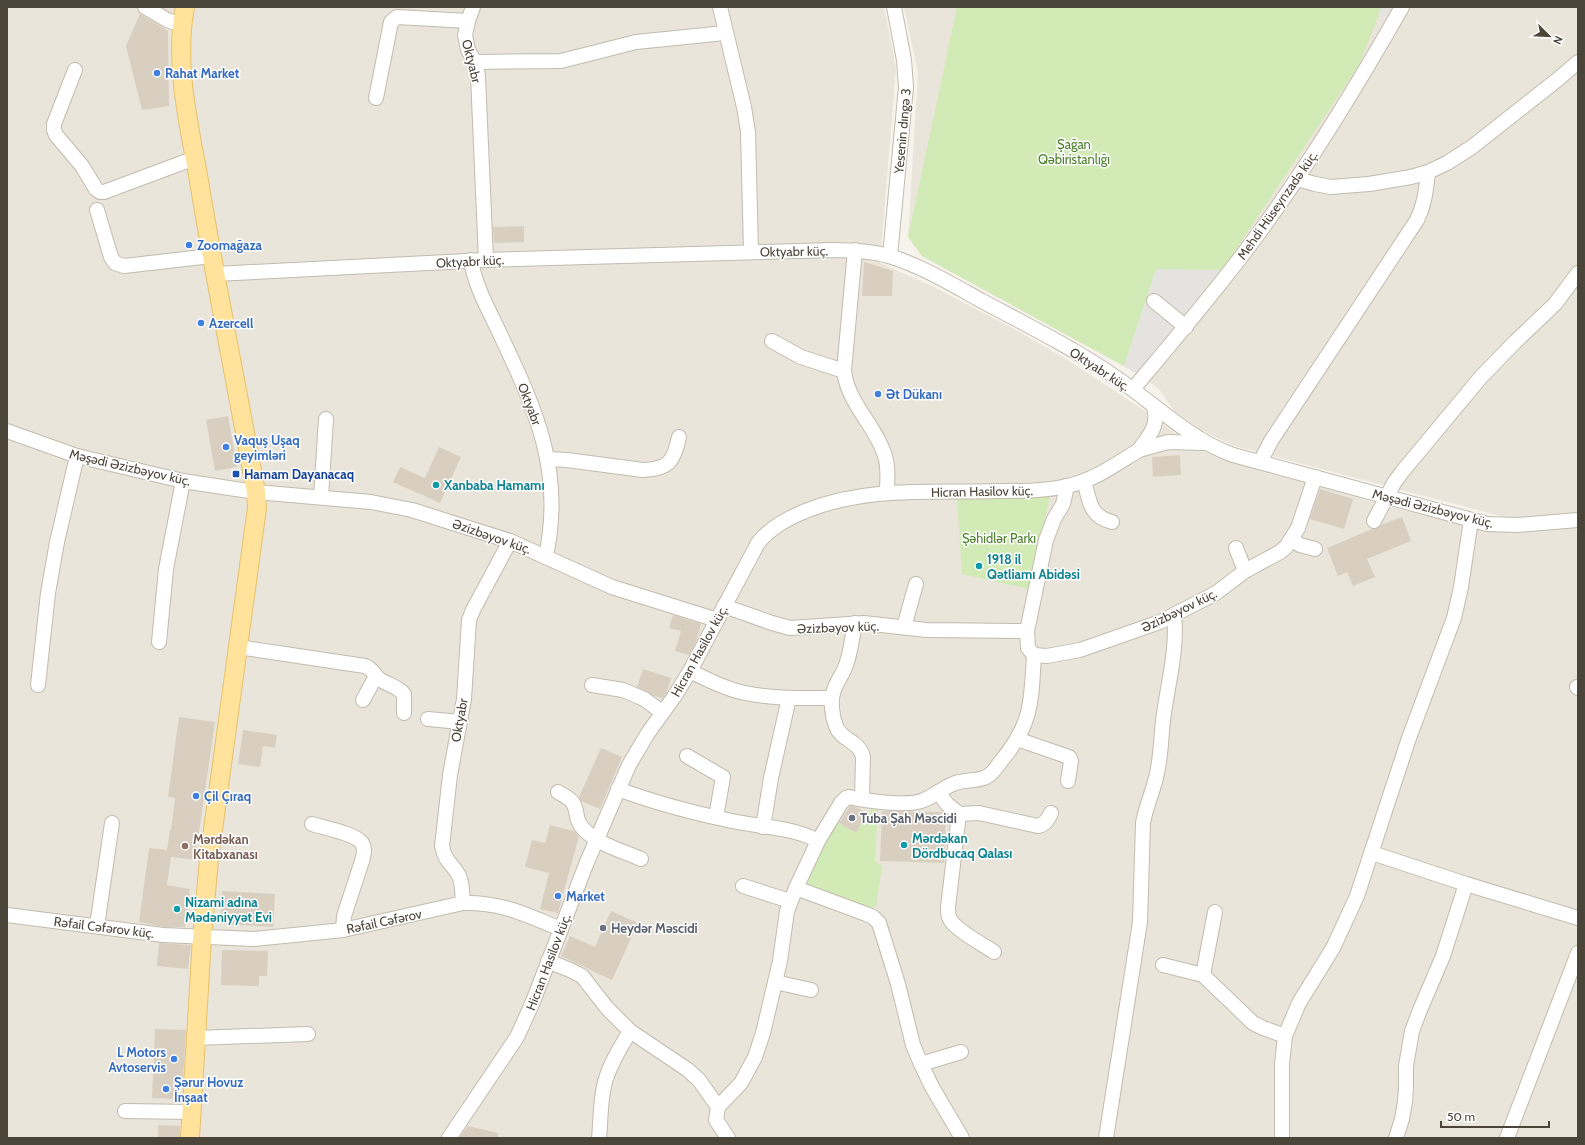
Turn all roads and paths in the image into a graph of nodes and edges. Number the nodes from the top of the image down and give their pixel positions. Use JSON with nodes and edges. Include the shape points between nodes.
{"nodes":[{"id":1,"x":144,"y":7,"type":"edge"},
{"id":2,"x":185,"y":7,"type":"edge"},
{"id":3,"x":473,"y":7,"type":"edge"},
{"id":4,"x":720,"y":7,"type":"edge"},
{"id":5,"x":894,"y":7,"type":"edge"},
{"id":6,"x":1402,"y":7,"type":"edge"},
{"id":7,"x":468,"y":21,"type":"junction"},
{"id":8,"x":182,"y":25,"type":"junction"},
{"id":9,"x":726,"y":33,"type":"junction"},
{"id":10,"x":475,"y":62,"type":"junction"},
{"id":11,"x":1578,"y":62,"type":"edge"},
{"id":12,"x":75,"y":70,"type":"dead end"},
{"id":13,"x":376,"y":98,"type":"dead end"},
{"id":14,"x":195,"y":158,"type":"junction"},
{"id":15,"x":1428,"y":172,"type":"junction"},
{"id":16,"x":1297,"y":179,"type":"junction"},
{"id":17,"x":97,"y":210,"type":"dead end"},
{"id":18,"x":855,"y":250,"type":"junction"},
{"id":19,"x":751,"y":251,"type":"junction"},
{"id":20,"x":211,"y":256,"type":"junction"},
{"id":21,"x":890,"y":256,"type":"junction"},
{"id":22,"x":471,"y":260,"type":"junction"},
{"id":23,"x":486,"y":260,"type":"junction"},
{"id":24,"x":215,"y":274,"type":"junction"},
{"id":25,"x":1578,"y":274,"type":"edge"},
{"id":26,"x":1154,"y":301,"type":"dead end"},
{"id":27,"x":1186,"y":327,"type":"junction"},
{"id":28,"x":772,"y":341,"type":"dead end"},
{"id":29,"x":844,"y":371,"type":"junction"},
{"id":30,"x":1133,"y":390,"type":"junction"},
{"id":31,"x":1154,"y":407,"type":"junction"},
{"id":32,"x":326,"y":419,"type":"dead end"},
{"id":33,"x":1172,"y":421,"type":"junction"},
{"id":34,"x":7,"y":431,"type":"edge"},
{"id":35,"x":679,"y":437,"type":"dead end"},
{"id":36,"x":1168,"y":442,"type":"junction"},
{"id":37,"x":1206,"y":444,"type":"junction"},
{"id":38,"x":1139,"y":450,"type":"junction"},
{"id":39,"x":77,"y":456,"type":"junction"},
{"id":40,"x":548,"y":459,"type":"junction"},
{"id":41,"x":1260,"y":462,"type":"junction"},
{"id":42,"x":1315,"y":477,"type":"junction"},
{"id":43,"x":183,"y":481,"type":"junction"},
{"id":44,"x":1084,"y":481,"type":"junction"},
{"id":45,"x":1067,"y":486,"type":"junction"},
{"id":46,"x":256,"y":492,"type":"junction"},
{"id":47,"x":887,"y":493,"type":"junction"},
{"id":48,"x":1387,"y":496,"type":"junction"},
{"id":49,"x":321,"y":498,"type":"junction"},
{"id":50,"x":1471,"y":520,"type":"junction"},
{"id":51,"x":1374,"y":521,"type":"dead end"},
{"id":52,"x":1112,"y":522,"type":"dead end"},
{"id":53,"x":1578,"y":523,"type":"edge"},
{"id":54,"x":1291,"y":539,"type":"junction"},
{"id":55,"x":510,"y":541,"type":"junction"},
{"id":56,"x":1236,"y":548,"type":"dead end"},
{"id":57,"x":1315,"y":549,"type":"dead end"},
{"id":58,"x":546,"y":556,"type":"junction"},
{"id":59,"x":1245,"y":571,"type":"junction"},
{"id":60,"x":916,"y":584,"type":"dead end"},
{"id":61,"x":724,"y":606,"type":"junction"},
{"id":62,"x":1174,"y":615,"type":"junction"},
{"id":63,"x":717,"y":620,"type":"junction"},
{"id":64,"x":855,"y":623,"type":"junction"},
{"id":65,"x":904,"y":627,"type":"junction"},
{"id":66,"x":1027,"y":631,"type":"junction"},
{"id":67,"x":159,"y":642,"type":"dead end"},
{"id":68,"x":238,"y":648,"type":"junction"},
{"id":69,"x":1034,"y":655,"type":"junction"},
{"id":70,"x":690,"y":671,"type":"junction"},
{"id":71,"x":376,"y":676,"type":"junction"},
{"id":72,"x":38,"y":685,"type":"dead end"},
{"id":73,"x":592,"y":685,"type":"dead end"},
{"id":74,"x":789,"y":698,"type":"junction"},
{"id":75,"x":831,"y":698,"type":"junction"},
{"id":76,"x":363,"y":700,"type":"dead end"},
{"id":77,"x":662,"y":712,"type":"junction"},
{"id":78,"x":404,"y":713,"type":"dead end"},
{"id":79,"x":428,"y":719,"type":"dead end"},
{"id":80,"x":460,"y":722,"type":"junction"},
{"id":81,"x":1017,"y":739,"type":"junction"},
{"id":82,"x":687,"y":756,"type":"dead end"},
{"id":83,"x":1068,"y":781,"type":"dead end"},
{"id":84,"x":618,"y":789,"type":"junction"},
{"id":85,"x":558,"y":792,"type":"dead end"},
{"id":86,"x":938,"y":792,"type":"junction"},
{"id":87,"x":862,"y":799,"type":"junction"},
{"id":88,"x":1051,"y":813,"type":"dead end"},
{"id":89,"x":959,"y":814,"type":"junction"},
{"id":90,"x":716,"y":817,"type":"junction"},
{"id":91,"x":112,"y":823,"type":"dead end"},
{"id":92,"x":312,"y":824,"type":"dead end"},
{"id":93,"x":763,"y":827,"type":"junction"},
{"id":94,"x":596,"y":840,"type":"junction"},
{"id":95,"x":818,"y":841,"type":"junction"},
{"id":96,"x":1372,"y":853,"type":"junction"},
{"id":97,"x":641,"y":859,"type":"dead end"},
{"id":98,"x":1466,"y":884,"type":"junction"},
{"id":99,"x":743,"y":886,"type":"dead end"},
{"id":100,"x":793,"y":894,"type":"junction"},
{"id":101,"x":463,"y":903,"type":"junction"},
{"id":102,"x":1215,"y":912,"type":"dead end"},
{"id":103,"x":7,"y":916,"type":"edge"},
{"id":104,"x":1578,"y":918,"type":"edge"},
{"id":105,"x":98,"y":926,"type":"junction"},
{"id":106,"x":561,"y":929,"type":"junction"},
{"id":107,"x":343,"y":930,"type":"junction"},
{"id":108,"x":202,"y":938,"type":"junction"},
{"id":109,"x":994,"y":952,"type":"dead end"},
{"id":110,"x":1578,"y":953,"type":"edge"},
{"id":111,"x":548,"y":962,"type":"junction"},
{"id":112,"x":1164,"y":965,"type":"dead end"},
{"id":113,"x":1203,"y":975,"type":"junction"},
{"id":114,"x":775,"y":982,"type":"junction"},
{"id":115,"x":811,"y":990,"type":"dead end"},
{"id":116,"x":630,"y":1031,"type":"junction"},
{"id":117,"x":308,"y":1034,"type":"dead end"},
{"id":118,"x":1285,"y":1036,"type":"junction"},
{"id":119,"x":196,"y":1038,"type":"junction"},
{"id":120,"x":962,"y":1052,"type":"dead end"},
{"id":121,"x":921,"y":1064,"type":"junction"},
{"id":122,"x":718,"y":1107,"type":"junction"},
{"id":123,"x":126,"y":1111,"type":"dead end"},
{"id":124,"x":192,"y":1112,"type":"junction"},
{"id":125,"x":190,"y":1138,"type":"edge"},
{"id":126,"x":450,"y":1138,"type":"edge"},
{"id":127,"x":599,"y":1138,"type":"edge"},
{"id":128,"x":728,"y":1138,"type":"edge"},
{"id":129,"x":962,"y":1138,"type":"edge"},
{"id":130,"x":1106,"y":1138,"type":"edge"},
{"id":131,"x":1282,"y":1138,"type":"edge"},
{"id":132,"x":1396,"y":1138,"type":"edge"},
{"id":133,"x":1507,"y":1138,"type":"edge"}],
"edges":[{"from":1,"to":8,"type":"street"},
{"from":2,"to":8,"type":"main road"},
{"from":3,"to":7,"type":"street","name":"Oktyabr"},
{"from":4,"to":9,"type":"street"},
{"from":5,"to":21,"type":"street","name":"Yesenin dıngə 3","via":[[904,60],[906,87]]},
{"from":6,"to":16,"type":"street","name":"Mehdi Hüseynzadə küç."},
{"from":7,"to":10,"type":"street","name":"Oktyabr","via":[[465,35],[468,50]]},
{"from":7,"to":13,"type":"street","via":[[397,17],[392,22]]},
{"from":8,"to":14,"type":"main road","via":[[181,63]]},
{"from":9,"to":10,"type":"street","via":[[636,42],[561,61]]},
{"from":9,"to":19,"type":"street","via":[[748,132]]},
{"from":10,"to":23,"type":"street","name":"Oktyabr","via":[[480,94]]},
{"from":11,"to":15,"type":"street","via":[[1472,147]]},
{"from":12,"to":14,"type":"street","via":[[54,130],[100,192]]},
{"from":14,"to":20,"type":"main road"},
{"from":15,"to":16,"type":"street","via":[[1369,184],[1332,187]]},
{"from":15,"to":41,"type":"street","via":[[1426,197],[1418,220],[1271,440]]},
{"from":16,"to":27,"type":"street","name":"Mehdi Hüseynzadə küç."},
{"from":17,"to":20,"type":"street","via":[[111,257],[119,265],[132,266]]},
{"from":18,"to":19,"type":"street","name":"Oktyabr küç."},
{"from":18,"to":21,"type":"street","name":"Oktyabr küç."},
{"from":18,"to":29,"type":"street"},
{"from":19,"to":23,"type":"street","name":"Oktyabr küç."},
{"from":20,"to":24,"type":"main road"},
{"from":21,"to":30,"type":"street","name":"Oktyabr küç.","via":[[942,279],[1044,333]]},
{"from":22,"to":23,"type":"street","name":"Oktyabr küç."},
{"from":22,"to":24,"type":"street","name":"Oktyabr küç."},
{"from":22,"to":40,"type":"street","name":"Oktyabr","via":[[475,281],[524,386]]},
{"from":24,"to":46,"type":"main road"},
{"from":25,"to":48,"type":"street","via":[[1554,304],[1481,377],[1402,472]]},
{"from":26,"to":27,"type":"street"},
{"from":27,"to":30,"type":"street","name":"Mehdi Hüseynzadə küç."},
{"from":28,"to":29,"type":"street","via":[[802,357]]},
{"from":29,"to":47,"type":"street","via":[[845,382],[886,457]]},
{"from":30,"to":31,"type":"street","name":"Oktyabr küç."},
{"from":31,"to":33,"type":"street","name":"Oktyabr küç."},
{"from":31,"to":38,"type":"street","via":[[1155,426]]},
{"from":32,"to":49,"type":"street"},
{"from":33,"to":36,"type":"street","via":[[1173,431]]},
{"from":33,"to":37,"type":"street","name":"Oktyabr küç."},
{"from":34,"to":39,"type":"street","name":"Məşədi Əzizbəyov küç."},
{"from":35,"to":40,"type":"street","via":[[673,458],[669,463],[653,470]]},
{"from":36,"to":37,"type":"street"},
{"from":36,"to":38,"type":"street"},
{"from":37,"to":41,"type":"street","name":"Oktyabr küç."},
{"from":38,"to":44,"type":"street","name":"Hicran Hasilov küç."},
{"from":39,"to":43,"type":"street","name":"Məşədi Əzizbəyov küç."},
{"from":39,"to":72,"type":"street","via":[[48,593]]},
{"from":40,"to":58,"type":"street","name":"Oktyabr","via":[[552,483],[552,515]]},
{"from":41,"to":42,"type":"street","name":"Oktyabr küç."},
{"from":42,"to":48,"type":"street","name":"Məşədi Əzizbəyov küç."},
{"from":42,"to":54,"type":"street","name":"Əzizbəyov küç.","via":[[1298,528]]},
{"from":43,"to":46,"type":"street","name":"Məşədi Əzizbəyov küç."},
{"from":43,"to":67,"type":"street","via":[[166,568]]},
{"from":44,"to":45,"type":"street","name":"Hicran Hasilov küç."},
{"from":44,"to":52,"type":"street","via":[[1095,514]]},
{"from":45,"to":47,"type":"street","name":"Hicran Hasilov küç.","via":[[1022,491]]},
{"from":45,"to":66,"type":"street","via":[[1063,504],[1046,540]]},
{"from":46,"to":49,"type":"street","name":"Əzizbəyov küç."},
{"from":46,"to":68,"type":"main road","via":[[256,517]]},
{"from":47,"to":61,"type":"street","name":"Hicran Hasilov küç.","via":[[829,502],[800,513],[772,528],[758,543]]},
{"from":48,"to":50,"type":"street","name":"Məşədi Əzizbəyov küç."},
{"from":48,"to":51,"type":"street"},
{"from":49,"to":55,"type":"street","name":"Əzizbəyov küç.","via":[[394,506]]},
{"from":50,"to":53,"type":"street","name":"Məşədi Əzizbəyov küç.","via":[[1504,526]]},
{"from":50,"to":96,"type":"street","via":[[1454,618],[1408,738]]},
{"from":54,"to":57,"type":"street","via":[[1300,545]]},
{"from":54,"to":59,"type":"street","name":"Əzizbəyov küç.","via":[[1280,552]]},
{"from":55,"to":58,"type":"street","name":"Əzizbəyov küç."},
{"from":55,"to":80,"type":"street","name":"Oktyabr","via":[[469,620],[464,700]]},
{"from":56,"to":59,"type":"street"},
{"from":58,"to":63,"type":"street","name":"Əzizbəyov küç.","via":[[612,587]]},
{"from":59,"to":62,"type":"street","name":"Əzizbəyov küç.","via":[[1216,593]]},
{"from":60,"to":65,"type":"street"},
{"from":61,"to":63,"type":"street","name":"Hicran Hasilov küç."},
{"from":61,"to":64,"type":"street","name":"Əzizbəyov küç.","via":[[790,628]]},
{"from":62,"to":69,"type":"street","name":"Əzizbəyov küç.","via":[[1080,650],[1047,656]]},
{"from":62,"to":130,"type":"street","via":[[1175,643],[1163,721],[1160,761],[1143,823],[1140,922]]},
{"from":63,"to":70,"type":"street","name":"Hicran Hasilov küç."},
{"from":64,"to":65,"type":"street","name":"Əzizbəyov küç."},
{"from":64,"to":75,"type":"street","via":[[846,666]]},
{"from":65,"to":66,"type":"street","name":"Əzizbəyov küç.","via":[[926,630]]},
{"from":66,"to":69,"type":"street","via":[[1028,648]]},
{"from":68,"to":71,"type":"street","via":[[366,666],[374,671]]},
{"from":68,"to":108,"type":"main road","via":[[213,826]]},
{"from":69,"to":81,"type":"street","via":[[1030,706]]},
{"from":70,"to":74,"type":"street","via":[[744,693]]},
{"from":70,"to":77,"type":"street","name":"Hicran Hasilov küç."},
{"from":71,"to":76,"type":"street"},
{"from":71,"to":78,"type":"street","via":[[400,689],[404,694]]},
{"from":73,"to":77,"type":"street","via":[[623,690],[644,699]]},
{"from":74,"to":75,"type":"street"},
{"from":74,"to":93,"type":"street"},
{"from":75,"to":87,"type":"street","via":[[838,731],[861,750]]},
{"from":77,"to":84,"type":"street","name":"Hicran Hasilov küç.","via":[[638,747]]},
{"from":79,"to":80,"type":"street"},
{"from":80,"to":101,"type":"street","name":"Oktyabr","via":[[450,775],[442,846],[447,862],[459,876]]},
{"from":81,"to":83,"type":"street","via":[[1069,757],[1071,761]]},
{"from":81,"to":86,"type":"street","via":[[988,776],[955,783]]},
{"from":82,"to":90,"type":"street","via":[[724,777]]},
{"from":84,"to":90,"type":"street"},
{"from":84,"to":94,"type":"street","name":"Hicran Hasilov küç."},
{"from":85,"to":94,"type":"street","via":[[573,803],[576,819]]},
{"from":86,"to":87,"type":"street","via":[[916,802]]},
{"from":86,"to":89,"type":"street"},
{"from":87,"to":95,"type":"street","via":[[849,797],[842,800]]},
{"from":88,"to":89,"type":"street","via":[[1042,826],[979,813]]},
{"from":89,"to":109,"type":"street","via":[[949,915],[956,927]]},
{"from":90,"to":93,"type":"street"},
{"from":91,"to":105,"type":"street"},
{"from":92,"to":107,"type":"street","via":[[348,834],[358,839],[364,850],[344,916]]},
{"from":93,"to":95,"type":"street","via":[[799,833]]},
{"from":94,"to":97,"type":"street"},
{"from":94,"to":106,"type":"street","name":"Hicran Hasilov küç."},
{"from":95,"to":100,"type":"street"},
{"from":96,"to":98,"type":"street"},
{"from":96,"to":118,"type":"street","via":[[1346,923],[1299,1003]]},
{"from":98,"to":104,"type":"street"},
{"from":98,"to":132,"type":"street","via":[[1443,956],[1412,1031],[1406,1066],[1405,1102]]},
{"from":99,"to":100,"type":"street","via":[[771,894]]},
{"from":100,"to":114,"type":"street","via":[[785,919],[782,952]]},
{"from":100,"to":121,"type":"street","via":[[866,914],[878,923],[896,978],[913,1045]]},
{"from":101,"to":106,"type":"street","name":"Rəfail Cəfərov","via":[[503,906]]},
{"from":101,"to":107,"type":"street","name":"Rəfail Cəfərov"},
{"from":102,"to":113,"type":"street"},
{"from":103,"to":105,"type":"street","name":"Rəfail Cəfərov küç."},
{"from":105,"to":108,"type":"street","name":"Rəfail Cəfərov küç."},
{"from":106,"to":111,"type":"street","name":"Hicran Hasilov küç."},
{"from":107,"to":108,"type":"street","name":"Rəfail Cəfərov","via":[[254,939]]},
{"from":108,"to":119,"type":"main road"},
{"from":110,"to":133,"type":"street"},
{"from":111,"to":116,"type":"street","via":[[582,976],[607,1008]]},
{"from":111,"to":126,"type":"street","name":"Hicran Hasilov küç.","via":[[517,1036]]},
{"from":112,"to":113,"type":"street"},
{"from":113,"to":118,"type":"street","via":[[1253,1023]]},
{"from":114,"to":115,"type":"street"},
{"from":114,"to":122,"type":"street","via":[[755,1057],[740,1083]]},
{"from":116,"to":122,"type":"street","via":[[699,1080]]},
{"from":116,"to":127,"type":"street","via":[[611,1064],[605,1081]]},
{"from":117,"to":119,"type":"street"},
{"from":118,"to":131,"type":"street","via":[[1282,1064]]},
{"from":119,"to":124,"type":"main road"},
{"from":120,"to":121,"type":"street"},
{"from":121,"to":129,"type":"street"},
{"from":122,"to":128,"type":"street","via":[[716,1120]]},
{"from":123,"to":124,"type":"street"},
{"from":124,"to":125,"type":"main road"}]}
